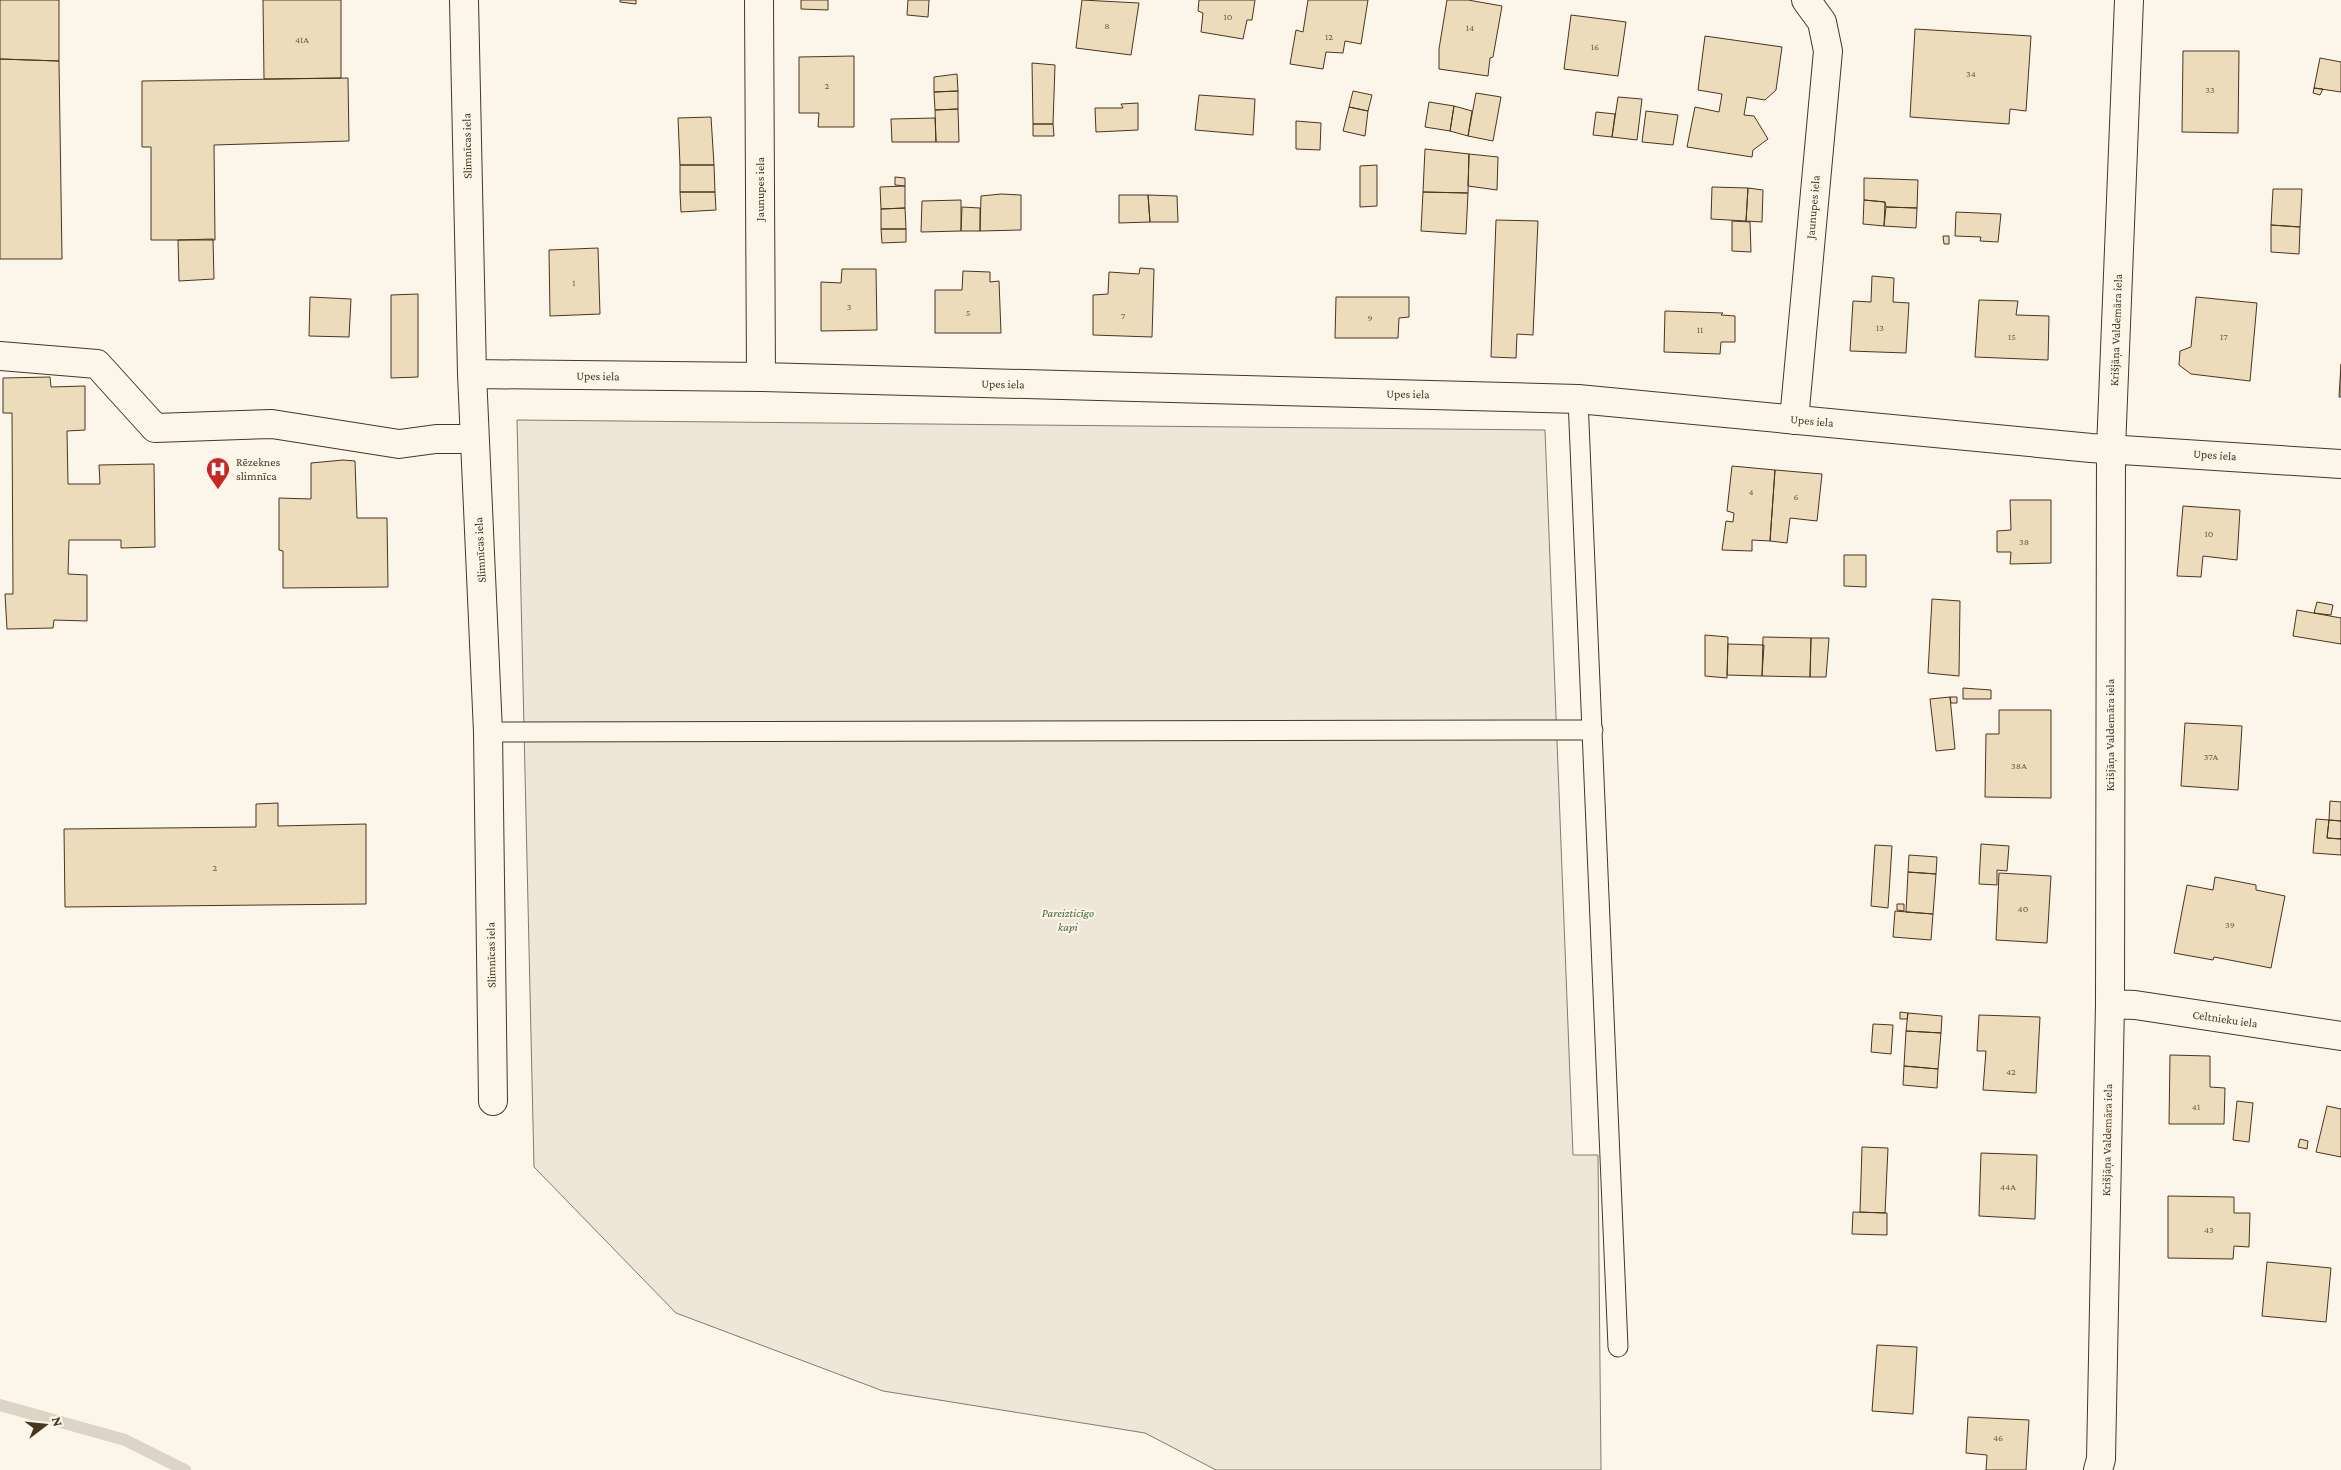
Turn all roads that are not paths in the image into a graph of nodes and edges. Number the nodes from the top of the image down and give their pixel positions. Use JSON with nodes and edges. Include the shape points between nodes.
{"nodes":[{"id":1,"x":464,"y":0,"type":"edge"},
{"id":2,"x":759,"y":0,"type":"edge"},
{"id":3,"x":1806,"y":0,"type":"edge"},
{"id":4,"x":2130,"y":0,"type":"edge"},
{"id":5,"x":0,"y":356,"type":"edge"},
{"id":6,"x":472,"y":374,"type":"junction"},
{"id":7,"x":761,"y":377,"type":"junction"},
{"id":8,"x":1578,"y":398,"type":"junction"},
{"id":9,"x":1794,"y":420,"type":"junction"},
{"id":10,"x":474,"y":439,"type":"junction"},
{"id":11,"x":2111,"y":449,"type":"junction"},
{"id":12,"x":2341,"y":464,"type":"edge"},
{"id":13,"x":1593,"y":730,"type":"junction"},
{"id":14,"x":488,"y":732,"type":"junction"},
{"id":15,"x":2110,"y":1004,"type":"junction"},
{"id":16,"x":2341,"y":1036,"type":"edge"},
{"id":17,"x":494,"y":1101,"type":"dead end"},
{"id":18,"x":1618,"y":1347,"type":"dead end"},
{"id":19,"x":2098,"y":1470,"type":"edge"}],
"edges":[{"from":1,"to":6,"type":"street","name":"Slimnīcas iela"},
{"from":2,"to":7,"type":"street","name":"Jaunupes iela"},
{"from":3,"to":9,"type":"street","name":"Jaunupes iela","via":[[1822,22],[1828,51]]},
{"from":4,"to":11,"type":"street","name":"Krišjāņa Valdemāra iela"},
{"from":5,"to":10,"type":"street","via":[[97,364],[155,428],[272,424],[399,444]]},
{"from":6,"to":7,"type":"street","name":"Upes iela"},
{"from":6,"to":10,"type":"street","name":"Slimnīcas iela"},
{"from":7,"to":8,"type":"street","name":"Upes iela"},
{"from":8,"to":9,"type":"street","name":"Upes iela"},
{"from":8,"to":13,"type":"lane"},
{"from":9,"to":11,"type":"street","name":"Upes iela"},
{"from":10,"to":14,"type":"street","name":"Slimnīcas iela"},
{"from":11,"to":12,"type":"street","name":"Upes iela"},
{"from":11,"to":15,"type":"street","name":"Krišjāņa Valdemāra iela"},
{"from":13,"to":14,"type":"lane"},
{"from":13,"to":18,"type":"lane"},
{"from":14,"to":17,"type":"street","name":"Slimnīcas iela"},
{"from":15,"to":16,"type":"street","name":"Celtnieku iela"},
{"from":15,"to":19,"type":"street","name":"Krišjāņa Valdemāra iela","via":[[2101,1459]]}]}
